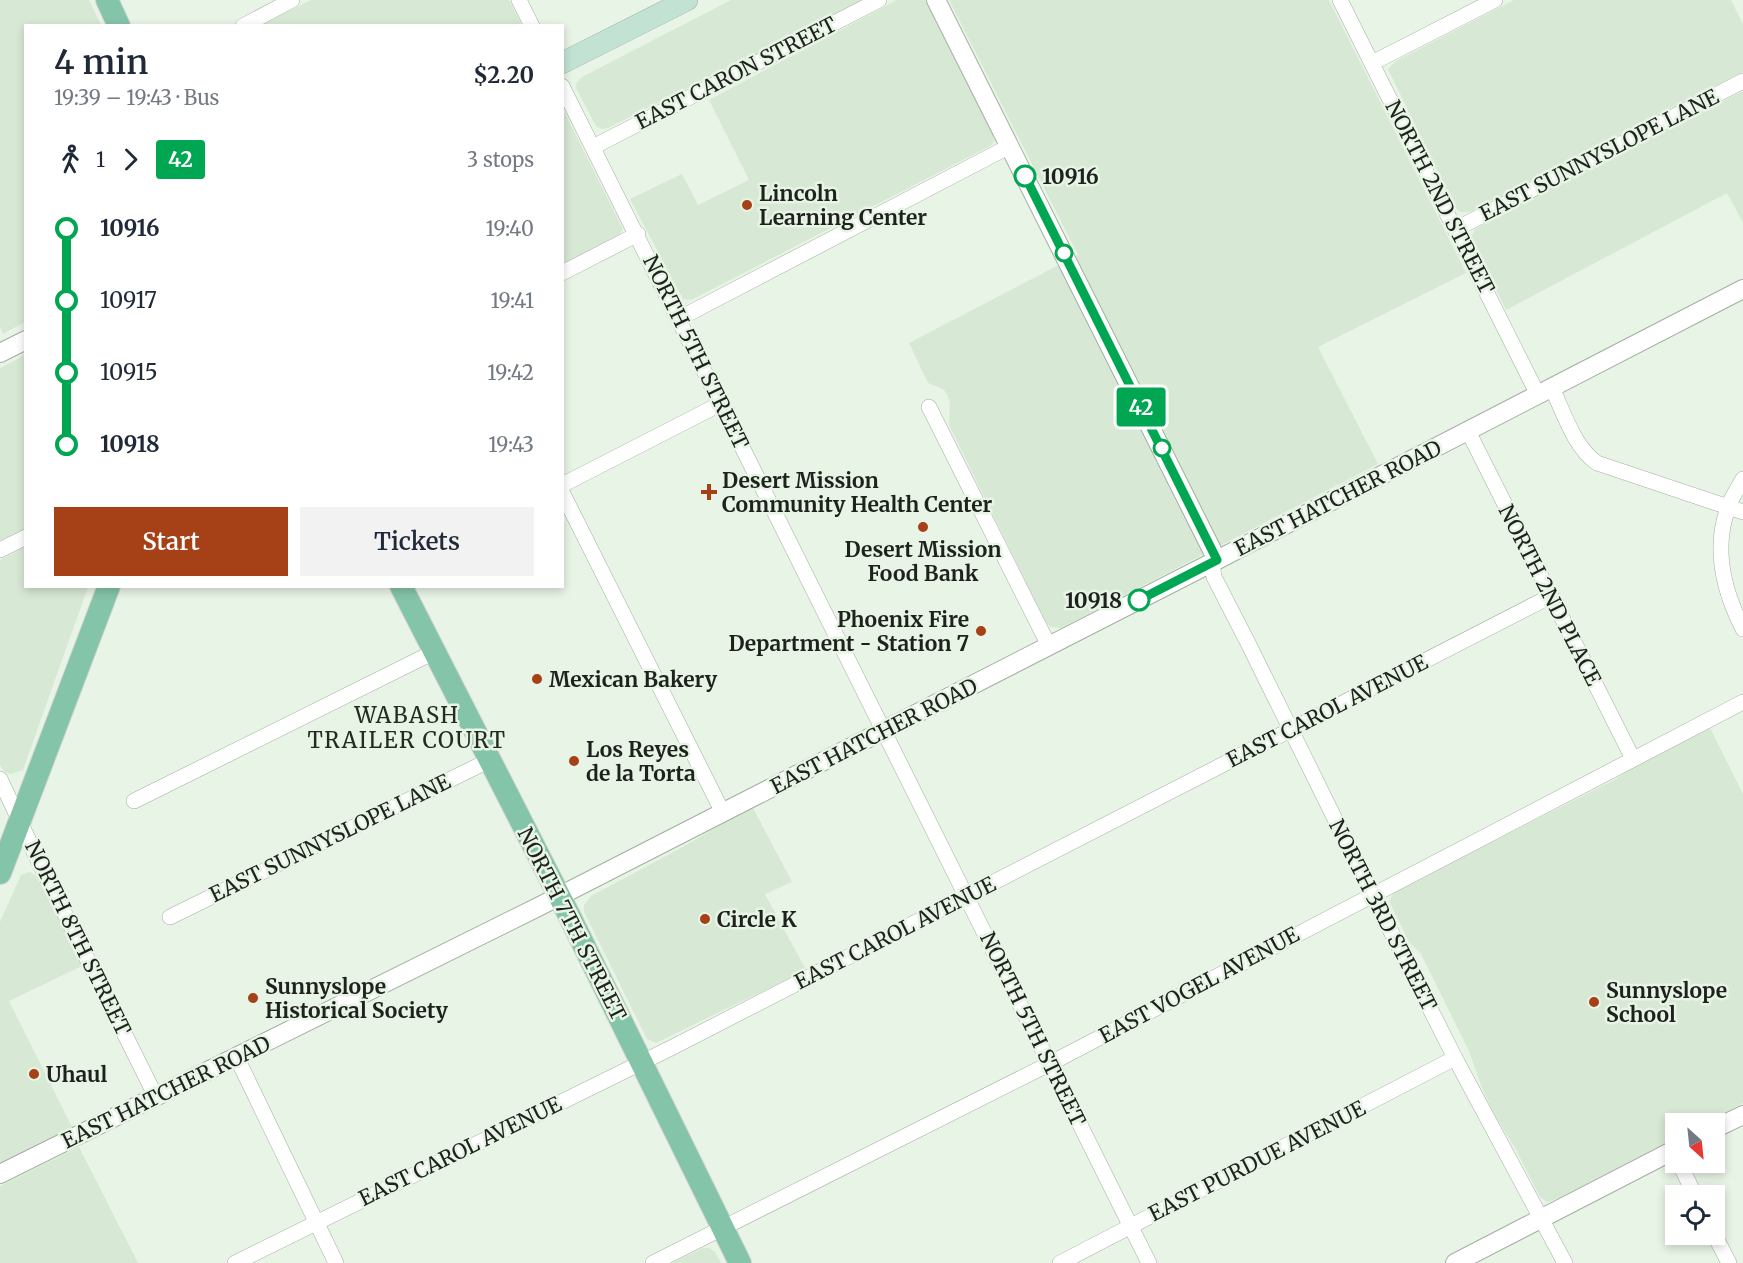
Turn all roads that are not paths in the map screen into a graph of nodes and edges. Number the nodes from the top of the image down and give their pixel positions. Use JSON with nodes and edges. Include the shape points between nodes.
{"nodes":[{"id":1,"x":107,"y":0,"type":"edge"},
{"id":2,"x":292,"y":0,"type":"edge"},
{"id":3,"x":519,"y":0,"type":"edge"},
{"id":4,"x":687,"y":0,"type":"edge"},
{"id":5,"x":879,"y":0,"type":"edge"},
{"id":6,"x":936,"y":0,"type":"edge"},
{"id":7,"x":1340,"y":0,"type":"edge"},
{"id":8,"x":1495,"y":0,"type":"edge"},
{"id":9,"x":118,"y":24,"type":"edge"},
{"id":10,"x":247,"y":24,"type":"edge"},
{"id":11,"x":531,"y":24,"type":"edge"},
{"id":12,"x":564,"y":62,"type":"edge"},
{"id":13,"x":1372,"y":63,"type":"junction"},
{"id":14,"x":1743,"y":81,"type":"edge"},
{"id":15,"x":564,"y":91,"type":"edge"},
{"id":16,"x":1010,"y":146,"type":"junction"},
{"id":17,"x":593,"y":147,"type":"junction"},
{"id":18,"x":1456,"y":229,"type":"junction"},
{"id":19,"x":638,"y":234,"type":"junction"},
{"id":20,"x":564,"y":272,"type":"edge"},
{"id":21,"x":1743,"y":289,"type":"edge"},
{"id":22,"x":680,"y":318,"type":"junction"},
{"id":23,"x":24,"y":341,"type":"edge"},
{"id":24,"x":0,"y":353,"type":"edge"},
{"id":25,"x":1545,"y":391,"type":"junction"},
{"id":26,"x":722,"y":403,"type":"junction"},
{"id":27,"x":928,"y":407,"type":"dead end"},
{"id":28,"x":1468,"y":431,"type":"junction"},
{"id":29,"x":1743,"y":479,"type":"edge"},
{"id":30,"x":564,"y":484,"type":"edge"},
{"id":31,"x":564,"y":496,"type":"edge"},
{"id":32,"x":1728,"y":507,"type":"junction"},
{"id":33,"x":1743,"y":512,"type":"edge"},
{"id":34,"x":24,"y":538,"type":"edge"},
{"id":35,"x":0,"y":550,"type":"edge"},
{"id":36,"x":1214,"y":562,"type":"junction"},
{"id":37,"x":108,"y":588,"type":"edge"},
{"id":38,"x":402,"y":588,"type":"edge"},
{"id":39,"x":1551,"y":596,"type":"junction"},
{"id":40,"x":1743,"y":629,"type":"edge"},
{"id":41,"x":1049,"y":646,"type":"junction"},
{"id":42,"x":434,"y":652,"type":"junction"},
{"id":43,"x":1743,"y":702,"type":"edge"},
{"id":44,"x":885,"y":730,"type":"junction"},
{"id":45,"x":1291,"y":730,"type":"junction"},
{"id":46,"x":1633,"y":759,"type":"junction"},
{"id":47,"x":489,"y":760,"type":"junction"},
{"id":48,"x":0,"y":779,"type":"edge"},
{"id":49,"x":134,"y":801,"type":"dead end"},
{"id":50,"x":723,"y":813,"type":"junction"},
{"id":51,"x":21,"y":821,"type":"junction"},
{"id":52,"x":0,"y":873,"type":"edge"},
{"id":53,"x":1372,"y":894,"type":"junction"},
{"id":54,"x":968,"y":896,"type":"junction"},
{"id":55,"x":559,"y":897,"type":"junction"},
{"id":56,"x":170,"y":917,"type":"dead end"},
{"id":57,"x":237,"y":1058,"type":"junction"},
{"id":58,"x":1455,"y":1058,"type":"junction"},
{"id":59,"x":641,"y":1062,"type":"junction"},
{"id":60,"x":1049,"y":1064,"type":"junction"},
{"id":61,"x":156,"y":1097,"type":"junction"},
{"id":62,"x":1743,"y":1115,"type":"edge"},
{"id":63,"x":1725,"y":1124,"type":"edge"},
{"id":64,"x":1665,"y":1160,"type":"edge"},
{"id":65,"x":0,"y":1174,"type":"edge"},
{"id":66,"x":1541,"y":1219,"type":"junction"},
{"id":67,"x":316,"y":1223,"type":"junction"},
{"id":68,"x":1131,"y":1226,"type":"junction"},
{"id":69,"x":722,"y":1229,"type":"junction"},
{"id":70,"x":1720,"y":1245,"type":"edge"},
{"id":71,"x":235,"y":1263,"type":"edge"},
{"id":72,"x":336,"y":1263,"type":"edge"},
{"id":73,"x":652,"y":1263,"type":"edge"},
{"id":74,"x":740,"y":1263,"type":"edge"},
{"id":75,"x":1060,"y":1263,"type":"edge"},
{"id":76,"x":1149,"y":1263,"type":"edge"},
{"id":77,"x":1455,"y":1263,"type":"edge"},
{"id":78,"x":1565,"y":1263,"type":"edge"},
{"id":79,"x":1729,"y":1263,"type":"edge"}],
"edges":[{"from":1,"to":9,"type":"main road"},
{"from":2,"to":10,"type":"street"},
{"from":3,"to":11,"type":"street"},
{"from":4,"to":12,"type":"main road"},
{"from":5,"to":17,"type":"street","name":"EAST CARON STREET"},
{"from":6,"to":16,"type":"street","name":"NORTH 3RD STREET"},
{"from":7,"to":13,"type":"street","name":"NORTH 2ND STREET"},
{"from":8,"to":13,"type":"street"},
{"from":13,"to":18,"type":"street","name":"NORTH 2ND STREET"},
{"from":14,"to":18,"type":"street","name":"EAST SUNNYSLOPE LANE"},
{"from":15,"to":17,"type":"street","name":"NORTH 5TH STREET"},
{"from":16,"to":22,"type":"street"},
{"from":16,"to":36,"type":"street","name":"NORTH 3RD STREET"},
{"from":17,"to":19,"type":"street","name":"NORTH 5TH STREET"},
{"from":18,"to":25,"type":"street","name":"NORTH 2ND STREET"},
{"from":19,"to":20,"type":"street"},
{"from":19,"to":22,"type":"street","name":"NORTH 5TH STREET"},
{"from":21,"to":25,"type":"street","name":"EAST HATCHER ROAD"},
{"from":22,"to":26,"type":"street","name":"NORTH 5TH STREET"},
{"from":23,"to":24,"type":"street"},
{"from":25,"to":28,"type":"street","name":"EAST HATCHER ROAD"},
{"from":25,"to":32,"type":"street","name":"NORTH 2ND STREET","via":[[1580,447],[1597,463]]},
{"from":26,"to":30,"type":"street"},
{"from":26,"to":44,"type":"street","name":"NORTH 5TH STREET"},
{"from":27,"to":41,"type":"street"},
{"from":28,"to":36,"type":"street","name":"EAST HATCHER ROAD"},
{"from":28,"to":39,"type":"street","name":"NORTH 2ND PLACE"},
{"from":29,"to":32,"type":"street"},
{"from":31,"to":50,"type":"street"},
{"from":32,"to":33,"type":"street"},
{"from":32,"to":40,"type":"street","via":[[1720,544],[1721,564],[1731,605]]},
{"from":34,"to":35,"type":"street"},
{"from":36,"to":41,"type":"street","name":"EAST HATCHER ROAD"},
{"from":36,"to":45,"type":"street","name":"NORTH 3RD STREET","via":[[1214,577]]},
{"from":37,"to":51,"type":"main road"},
{"from":38,"to":42,"type":"main road","name":"NORTH 7TH STREET"},
{"from":39,"to":45,"type":"street","name":"EAST CAROL AVENUE"},
{"from":39,"to":46,"type":"street","name":"NORTH 2ND PLACE"},
{"from":41,"to":44,"type":"street","name":"EAST HATCHER ROAD"},
{"from":42,"to":47,"type":"main road","name":"NORTH 7TH STREET"},
{"from":42,"to":49,"type":"street"},
{"from":43,"to":46,"type":"street","name":"EAST VOGEL AVENUE"},
{"from":44,"to":50,"type":"street","name":"EAST HATCHER ROAD"},
{"from":44,"to":54,"type":"street","name":"NORTH 5TH STREET"},
{"from":45,"to":53,"type":"street","name":"NORTH 3RD STREET"},
{"from":45,"to":54,"type":"street","name":"EAST CAROL AVENUE"},
{"from":46,"to":53,"type":"street","name":"EAST VOGEL AVENUE"},
{"from":47,"to":55,"type":"main road","name":"NORTH 7TH STREET"},
{"from":47,"to":56,"type":"street","name":"EAST SUNNYSLOPE LANE"},
{"from":48,"to":51,"type":"street","name":"NORTH 8TH STREET"},
{"from":50,"to":55,"type":"street","name":"EAST HATCHER ROAD"},
{"from":51,"to":52,"type":"main road"},
{"from":51,"to":61,"type":"street","name":"NORTH 8TH STREET"},
{"from":53,"to":58,"type":"street","name":"NORTH 3RD STREET"},
{"from":53,"to":60,"type":"street","name":"EAST VOGEL AVENUE"},
{"from":54,"to":59,"type":"street","name":"EAST CAROL AVENUE"},
{"from":54,"to":60,"type":"street","name":"NORTH 5TH STREET"},
{"from":55,"to":57,"type":"street","name":"EAST HATCHER ROAD"},
{"from":55,"to":59,"type":"main road","name":"NORTH 7TH STREET"},
{"from":57,"to":61,"type":"street","name":"EAST HATCHER ROAD"},
{"from":57,"to":67,"type":"street"},
{"from":58,"to":66,"type":"street","name":"NORTH 3RD STREET"},
{"from":58,"to":68,"type":"street","name":"EAST PURDUE AVENUE"},
{"from":59,"to":67,"type":"street","name":"EAST CAROL AVENUE"},
{"from":59,"to":69,"type":"main road","name":"NORTH 7TH STREET"},
{"from":60,"to":68,"type":"street","name":"NORTH 5TH STREET"},
{"from":60,"to":69,"type":"street","name":"EAST VOGEL AVENUE"},
{"from":61,"to":65,"type":"street","name":"EAST HATCHER ROAD"},
{"from":62,"to":63,"type":"street"},
{"from":64,"to":66,"type":"street"},
{"from":66,"to":77,"type":"street"},
{"from":66,"to":78,"type":"street","name":"NORTH 3RD STREET"},
{"from":67,"to":71,"type":"street","name":"EAST CAROL AVENUE"},
{"from":67,"to":72,"type":"street"},
{"from":68,"to":75,"type":"street","name":"EAST PURDUE AVENUE"},
{"from":68,"to":76,"type":"street","name":"NORTH 5TH STREET"},
{"from":69,"to":73,"type":"street","name":"EAST VOGEL AVENUE"},
{"from":69,"to":74,"type":"main road","name":"NORTH 7TH STREET"},
{"from":70,"to":79,"type":"street"}]}
